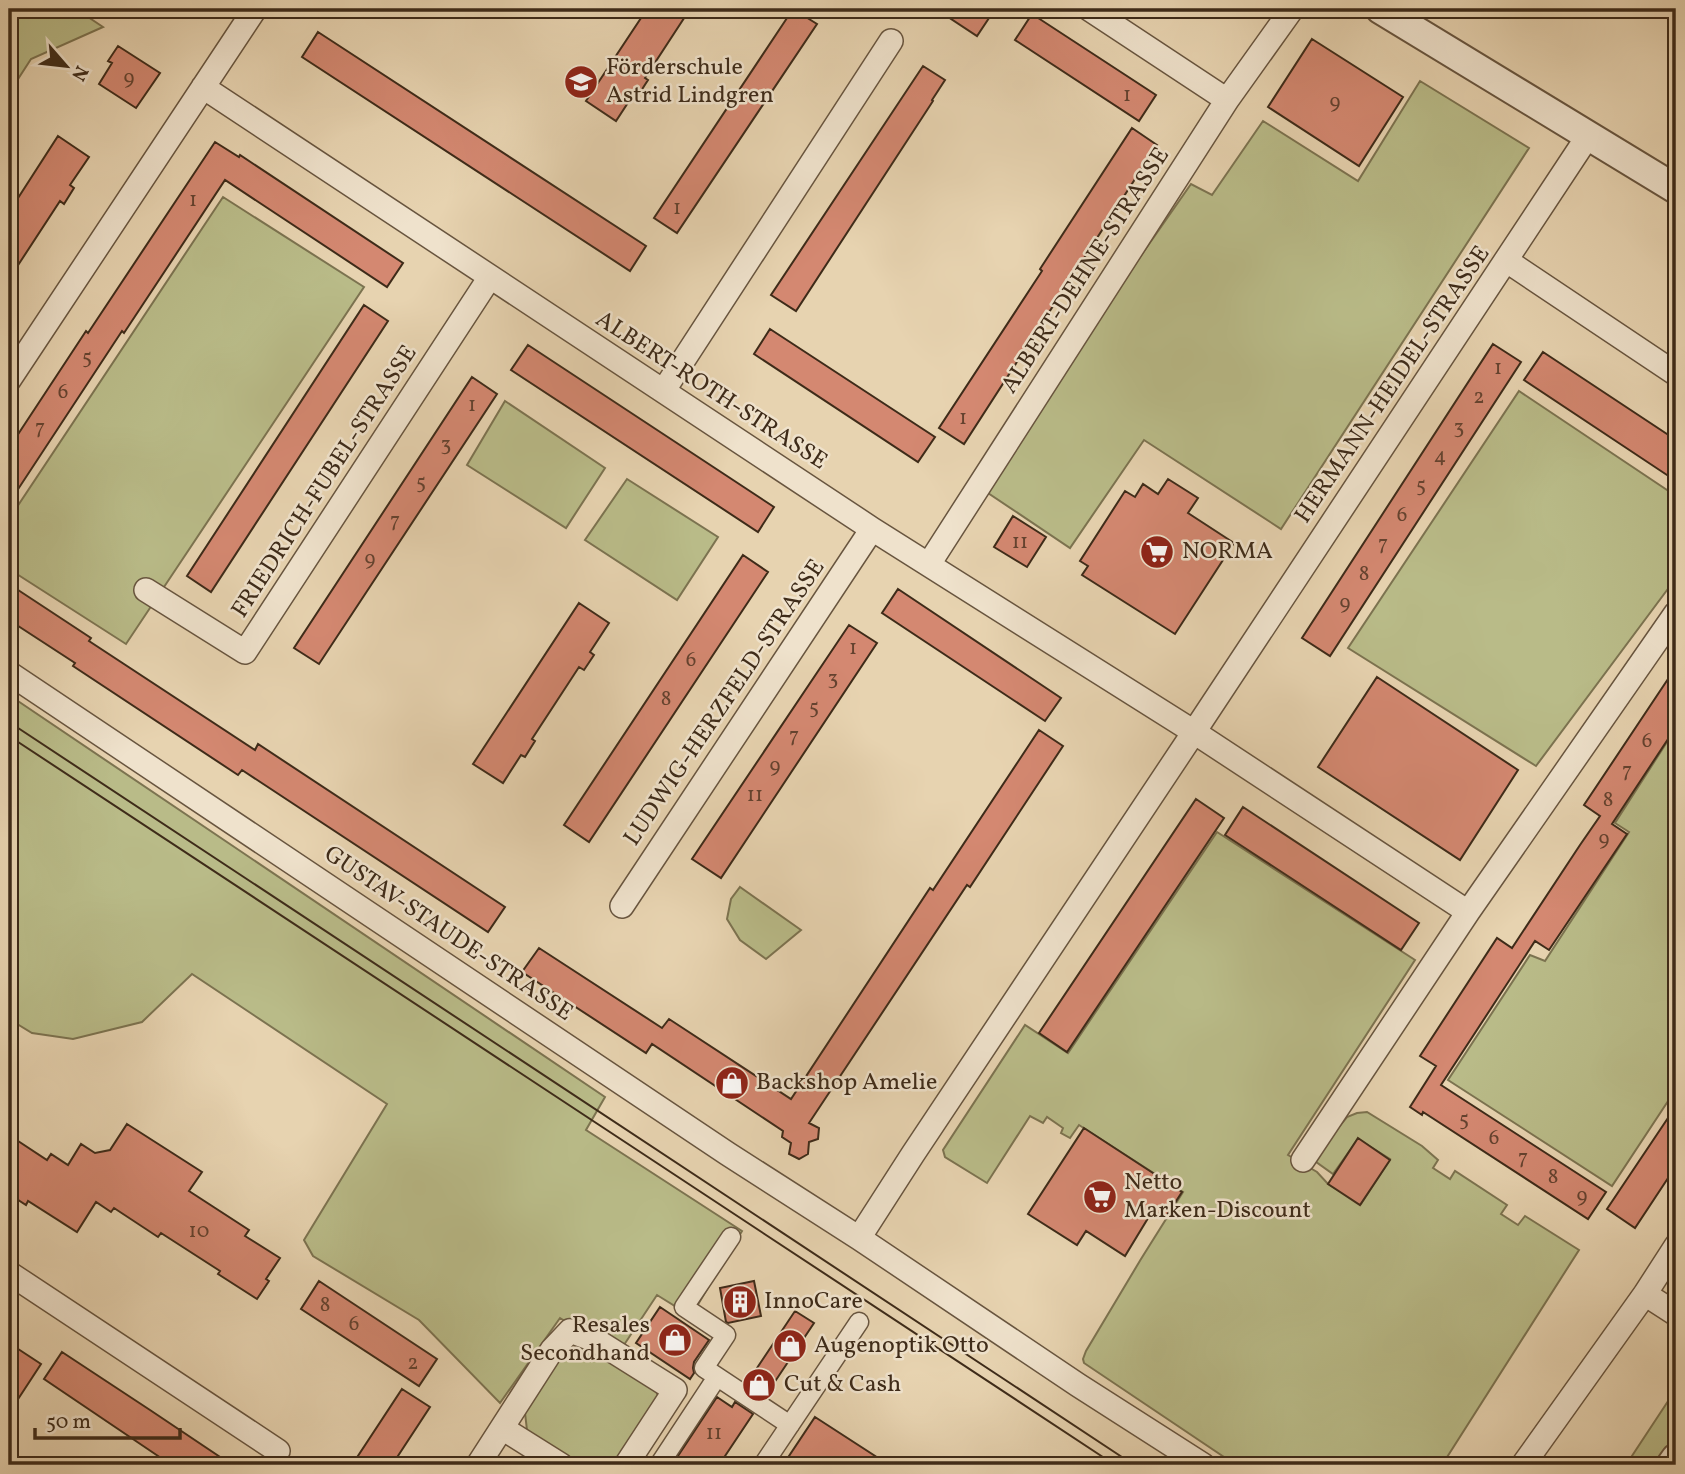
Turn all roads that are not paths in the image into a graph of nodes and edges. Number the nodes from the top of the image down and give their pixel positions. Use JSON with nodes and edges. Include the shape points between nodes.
{"nodes":[{"id":1,"x":255,"y":9,"type":"edge"},
{"id":2,"x":1089,"y":9,"type":"edge"},
{"id":3,"x":1292,"y":9,"type":"edge"},
{"id":4,"x":1380,"y":9,"type":"edge"},
{"id":5,"x":891,"y":41,"type":"dead end"},
{"id":6,"x":203,"y":87,"type":"junction"},
{"id":7,"x":1227,"y":100,"type":"junction"},
{"id":8,"x":1588,"y":136,"type":"junction"},
{"id":9,"x":1676,"y":189,"type":"edge"},
{"id":10,"x":1507,"y":261,"type":"junction"},
{"id":11,"x":490,"y":277,"type":"junction"},
{"id":12,"x":1676,"y":373,"type":"edge"},
{"id":13,"x":9,"y":380,"type":"edge"},
{"id":14,"x":664,"y":390,"type":"junction"},
{"id":15,"x":872,"y":529,"type":"junction"},
{"id":16,"x":929,"y":564,"type":"junction"},
{"id":17,"x":146,"y":590,"type":"dead end"},
{"id":18,"x":1676,"y":613,"type":"edge"},
{"id":19,"x":9,"y":673,"type":"edge"},
{"id":20,"x":1194,"y":732,"type":"junction"},
{"id":21,"x":622,"y":906,"type":"dead end"},
{"id":22,"x":1468,"y":912,"type":"junction"},
{"id":23,"x":1303,"y":1160,"type":"dead end"},
{"id":24,"x":730,"y":1237,"type":"dead end"},
{"id":25,"x":859,"y":1238,"type":"junction"},
{"id":26,"x":1676,"y":1246,"type":"edge"},
{"id":27,"x":11,"y":1278,"type":"edge"},
{"id":28,"x":1646,"y":1294,"type":"junction"},
{"id":29,"x":1676,"y":1314,"type":"edge"},
{"id":30,"x":859,"y":1322,"type":"dead end"},
{"id":31,"x":717,"y":1377,"type":"junction"},
{"id":32,"x":790,"y":1425,"type":"junction"},
{"id":33,"x":502,"y":1428,"type":"junction"},
{"id":34,"x":278,"y":1451,"type":"dead end"},
{"id":35,"x":1676,"y":1458,"type":"edge"},
{"id":36,"x":478,"y":1465,"type":"edge"},
{"id":37,"x":561,"y":1465,"type":"edge"},
{"id":38,"x":626,"y":1465,"type":"edge"},
{"id":39,"x":659,"y":1465,"type":"edge"},
{"id":40,"x":763,"y":1465,"type":"edge"},
{"id":41,"x":1203,"y":1465,"type":"edge"},
{"id":42,"x":1523,"y":1465,"type":"edge"},
{"id":43,"x":1671,"y":1465,"type":"edge"}],
"edges":[{"from":1,"to":6,"type":"street"},
{"from":2,"to":7,"type":"street"},
{"from":3,"to":7,"type":"street","name":"ALBERT-DEHNE-STRASSE"},
{"from":4,"to":8,"type":"street"},
{"from":5,"to":14,"type":"street"},
{"from":6,"to":11,"type":"street","name":"ALBERT-ROTH-STRASSE"},
{"from":6,"to":13,"type":"street"},
{"from":7,"to":16,"type":"street","name":"ALBERT-DEHNE-STRASSE"},
{"from":8,"to":9,"type":"street"},
{"from":8,"to":10,"type":"street","name":"HERMANN-HEIDEL-STRASSE"},
{"from":10,"to":12,"type":"street"},
{"from":10,"to":20,"type":"street","name":"HERMANN-HEIDEL-STRASSE"},
{"from":11,"to":14,"type":"street","name":"ALBERT-ROTH-STRASSE"},
{"from":11,"to":17,"type":"street","name":"FRIEDRICH-FUBEL-STRASSE","via":[[245,652]]},
{"from":14,"to":15,"type":"street","name":"ALBERT-ROTH-STRASSE"},
{"from":15,"to":16,"type":"street","name":"ALBERT-ROTH-STRASSE"},
{"from":15,"to":21,"type":"street","name":"LUDWIG-HERZFELD-STRASSE"},
{"from":16,"to":20,"type":"street","name":"ALBERT-ROTH-STRASSE"},
{"from":18,"to":22,"type":"street"},
{"from":19,"to":25,"type":"street","name":"GUSTAV-STAUDE-STRASSE"},
{"from":20,"to":22,"type":"street","name":"ALBERT-ROTH-STRASSE"},
{"from":20,"to":25,"type":"street","name":"HERMANN-HEIDEL-STRASSE"},
{"from":22,"to":23,"type":"street"},
{"from":24,"to":31,"type":"street","via":[[684,1307],[726,1335],[704,1368]]},
{"from":25,"to":41,"type":"street","name":"GUSTAV-STAUDE-STRASSE"},
{"from":26,"to":28,"type":"street"},
{"from":27,"to":34,"type":"street"},
{"from":28,"to":29,"type":"street"},
{"from":28,"to":42,"type":"street"},
{"from":30,"to":32,"type":"street"},
{"from":31,"to":32,"type":"street"},
{"from":31,"to":39,"type":"street"},
{"from":32,"to":40,"type":"street"},
{"from":33,"to":36,"type":"street"},
{"from":33,"to":37,"type":"street"},
{"from":33,"to":38,"type":"street","via":[[552,1350],[570,1331],[597,1341],[675,1390]]},
{"from":35,"to":43,"type":"street"}]}
